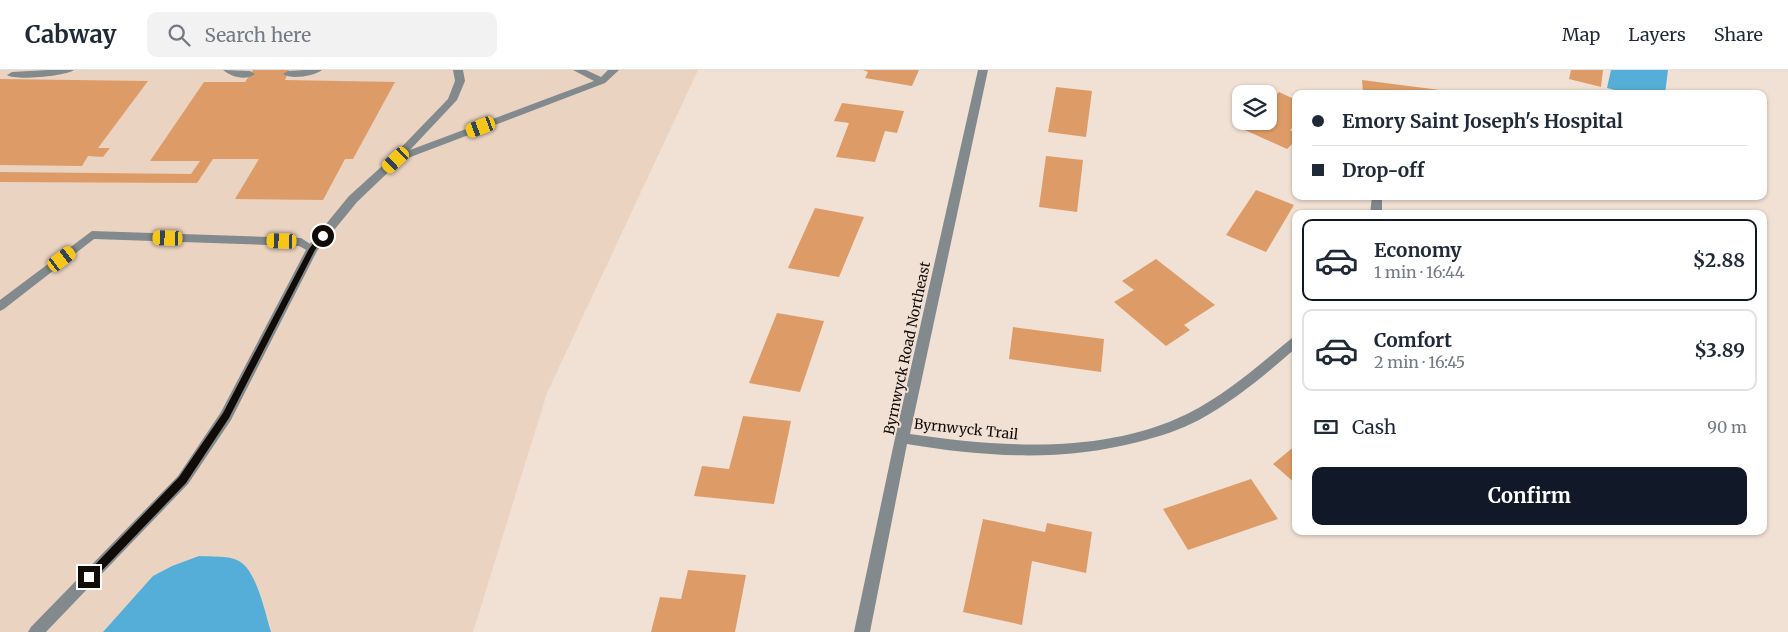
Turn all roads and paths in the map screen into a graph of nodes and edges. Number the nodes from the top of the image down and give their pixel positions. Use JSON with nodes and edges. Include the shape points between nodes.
{"nodes":[{"id":1,"x":69,"y":70,"type":"edge"},
{"id":2,"x":228,"y":70,"type":"edge"},
{"id":3,"x":317,"y":70,"type":"edge"},
{"id":4,"x":458,"y":70,"type":"edge"},
{"id":5,"x":578,"y":70,"type":"edge"},
{"id":6,"x":614,"y":70,"type":"edge"},
{"id":7,"x":983,"y":70,"type":"edge"},
{"id":8,"x":250,"y":74,"type":"dead end"},
{"id":9,"x":288,"y":74,"type":"dead end"},
{"id":10,"x":12,"y":75,"type":"dead end"},
{"id":11,"x":602,"y":81,"type":"junction"},
{"id":12,"x":396,"y":160,"type":"junction"},
{"id":13,"x":312,"y":249,"type":"junction"},
{"id":14,"x":0,"y":306,"type":"edge"},
{"id":15,"x":1292,"y":344,"type":"edge"},
{"id":16,"x":902,"y":438,"type":"junction"},
{"id":17,"x":36,"y":632,"type":"edge"},
{"id":18,"x":862,"y":632,"type":"edge"}],
"edges":[{"from":1,"to":10,"type":"street"},
{"from":2,"to":8,"type":"street","via":[[235,74]]},
{"from":3,"to":9,"type":"street"},
{"from":4,"to":12,"type":"street","via":[[460,81],[452,100]]},
{"from":5,"to":11,"type":"street"},
{"from":6,"to":11,"type":"street"},
{"from":7,"to":16,"type":"street","name":"Byrnwyck Road Northeast"},
{"from":11,"to":12,"type":"street"},
{"from":12,"to":13,"type":"street","via":[[353,199]]},
{"from":13,"to":14,"type":"street","via":[[301,242],[92,235]]},
{"from":13,"to":17,"type":"street","via":[[226,416],[183,480]]},
{"from":15,"to":16,"type":"street","name":"Byrnwyck Trail","via":[[1240,388],[1192,418],[1146,435],[1094,447],[1034,453],[966,449]]},
{"from":16,"to":18,"type":"street","name":"Byrnwyck Road Northeast"}]}
